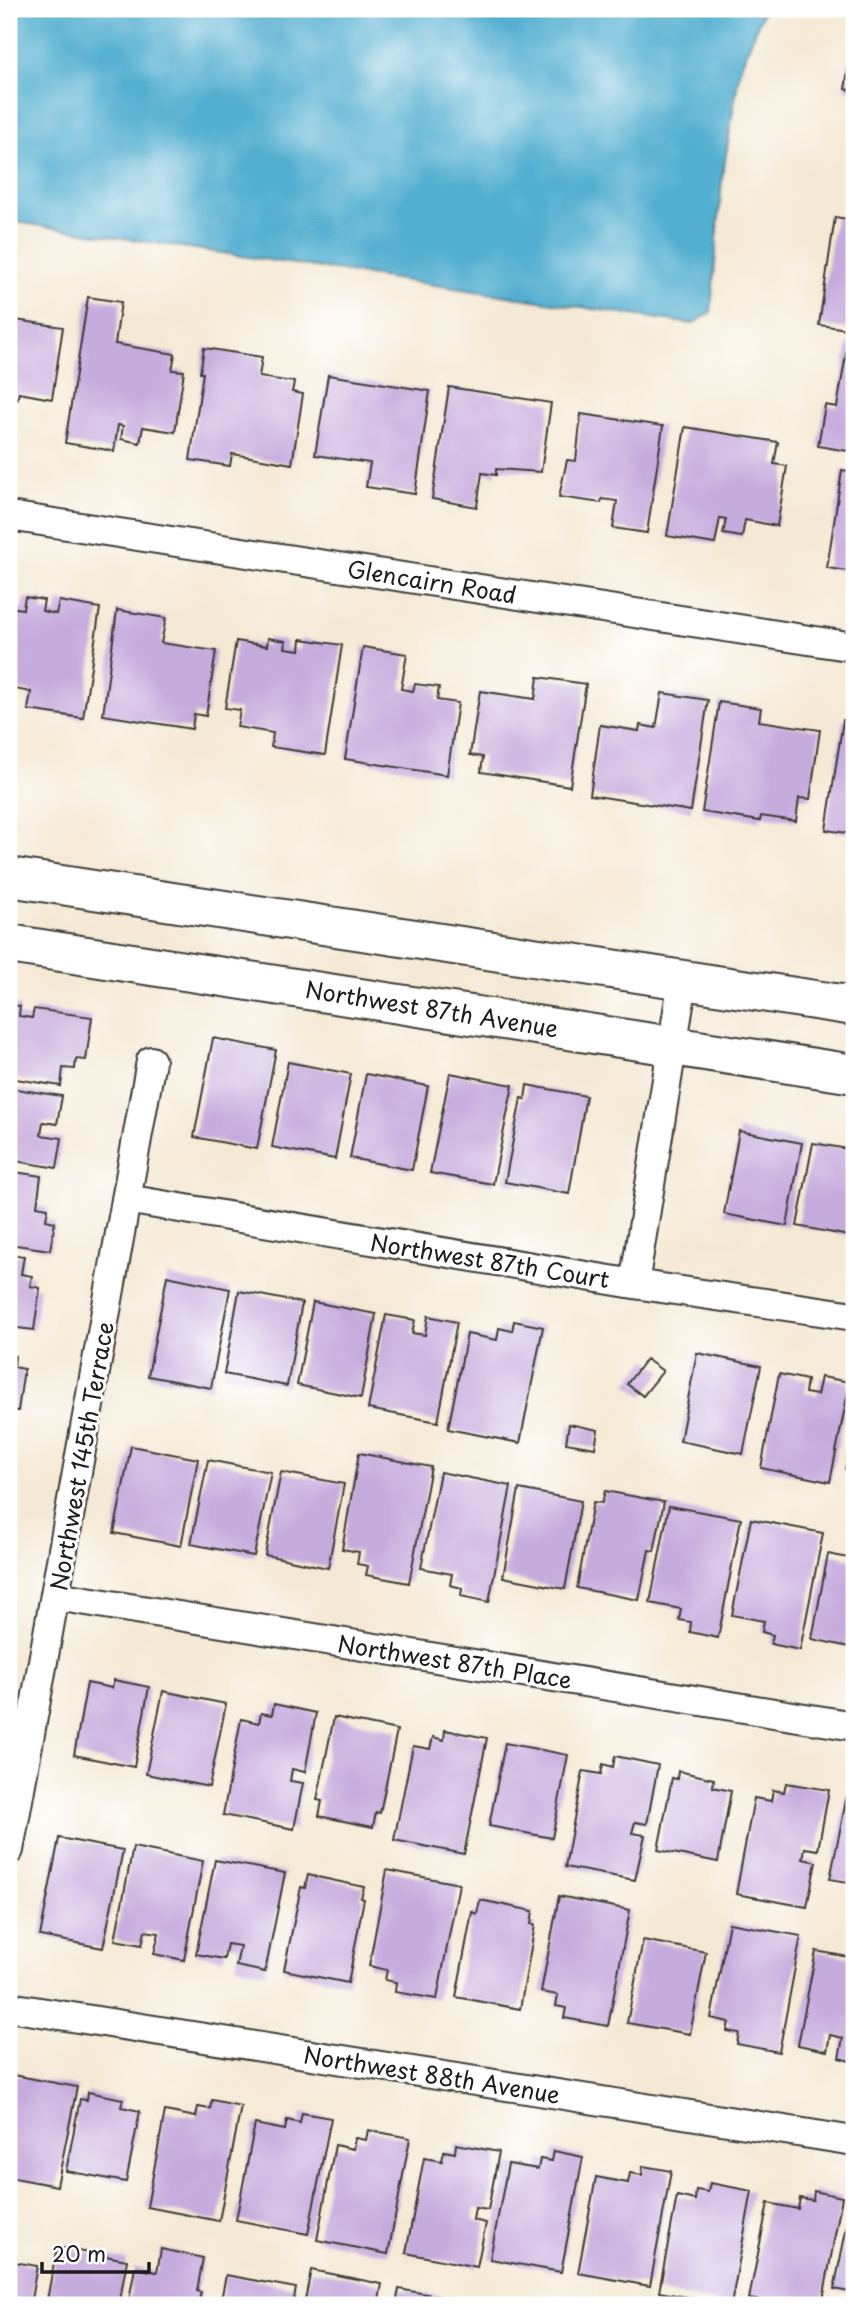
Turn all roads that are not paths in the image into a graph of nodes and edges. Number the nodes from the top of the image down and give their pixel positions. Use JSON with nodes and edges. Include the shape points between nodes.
{"nodes":[{"id":1,"x":9,"y":516,"type":"edge"},
{"id":2,"x":854,"y":647,"type":"edge"},
{"id":3,"x":9,"y":877,"type":"edge"},
{"id":4,"x":9,"y":944,"type":"edge"},
{"id":5,"x":683,"y":979,"type":"junction"},
{"id":6,"x":854,"y":1006,"type":"edge"},
{"id":7,"x":673,"y":1046,"type":"junction"},
{"id":8,"x":151,"y":1061,"type":"dead end"},
{"id":9,"x":854,"y":1074,"type":"edge"},
{"id":10,"x":126,"y":1199,"type":"junction"},
{"id":11,"x":634,"y":1284,"type":"junction"},
{"id":12,"x":854,"y":1316,"type":"edge"},
{"id":13,"x":56,"y":1596,"type":"junction"},
{"id":14,"x":854,"y":1726,"type":"edge"},
{"id":15,"x":9,"y":1850,"type":"edge"},
{"id":16,"x":9,"y":2007,"type":"edge"},
{"id":17,"x":854,"y":2141,"type":"edge"}],
"edges":[{"from":1,"to":2,"type":"street","name":"Glencairn Road"},
{"from":3,"to":5,"type":"main road"},
{"from":4,"to":7,"type":"main road","name":"Northwest 87th Avenue"},
{"from":5,"to":6,"type":"main road"},
{"from":5,"to":7,"type":"street"},
{"from":7,"to":9,"type":"main road","name":"Northwest 87th Avenue"},
{"from":7,"to":11,"type":"street"},
{"from":8,"to":10,"type":"street","name":"Northwest 145th Terrace"},
{"from":10,"to":11,"type":"street","name":"Northwest 87th Court"},
{"from":10,"to":13,"type":"street","name":"Northwest 145th Terrace"},
{"from":11,"to":12,"type":"street","name":"Northwest 87th Court"},
{"from":13,"to":14,"type":"street","name":"Northwest 87th Place"},
{"from":13,"to":15,"type":"street","name":"Northwest 145th Terrace"},
{"from":16,"to":17,"type":"street","name":"Northwest 88th Avenue"}]}
